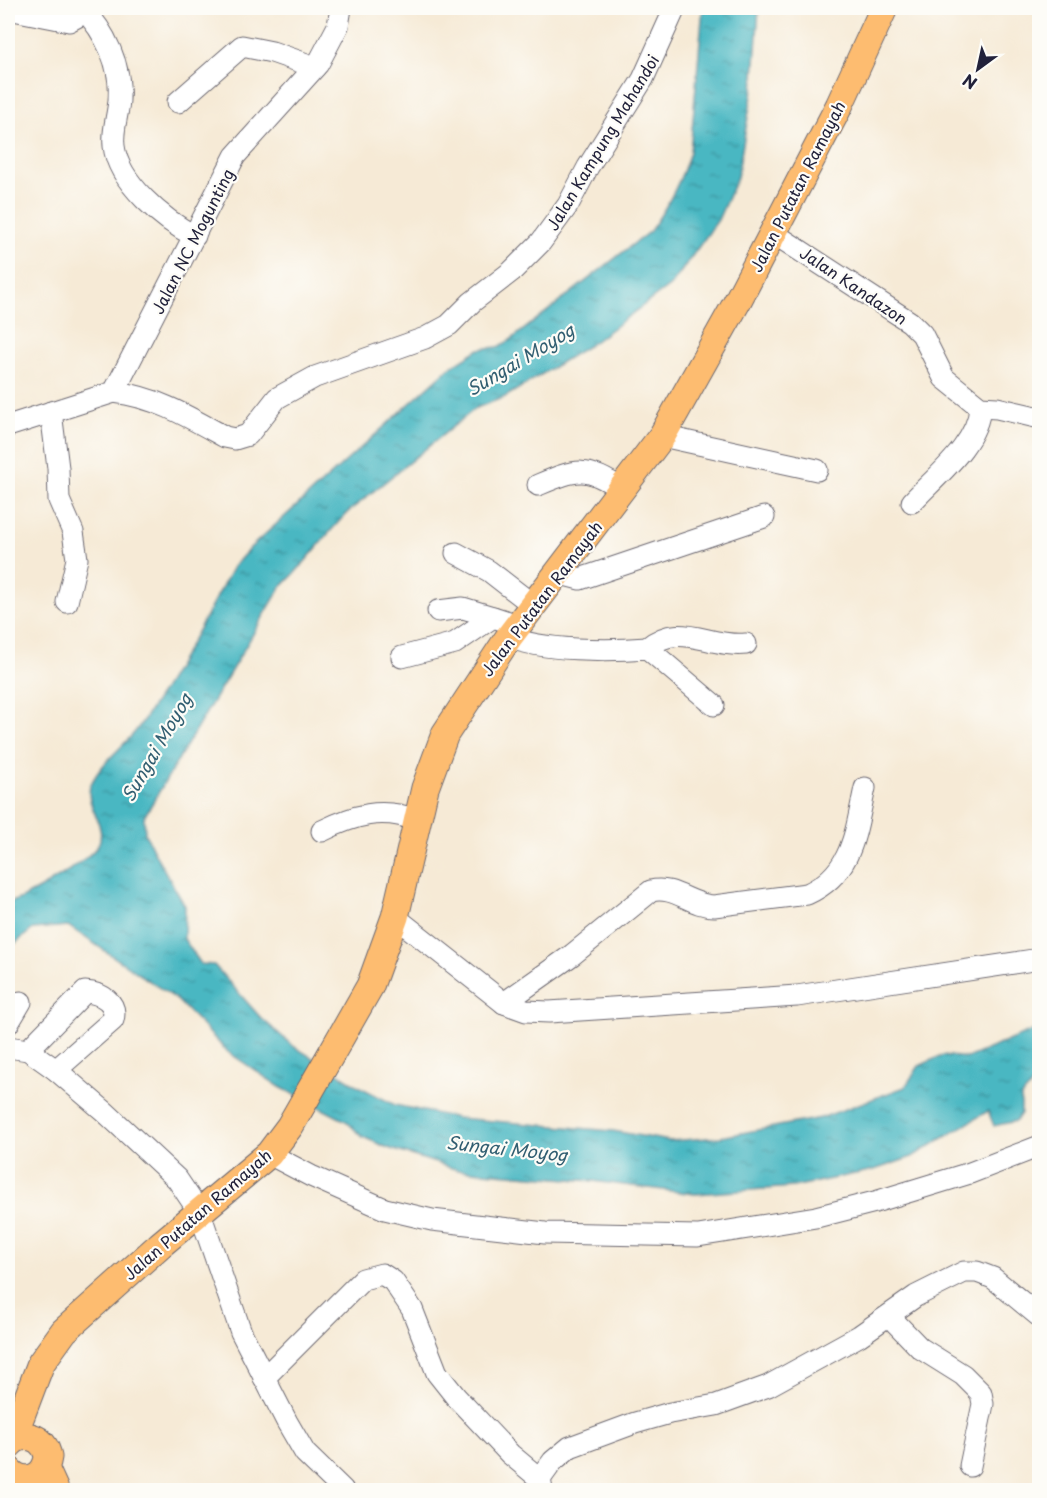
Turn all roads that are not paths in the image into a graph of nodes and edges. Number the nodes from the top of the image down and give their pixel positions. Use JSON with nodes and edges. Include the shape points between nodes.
{"nodes":[{"id":1,"x":342,"y":8,"type":"edge"},
{"id":2,"x":675,"y":8,"type":"edge"},
{"id":3,"x":884,"y":8,"type":"edge"},
{"id":4,"x":8,"y":9,"type":"edge"},
{"id":5,"x":84,"y":10,"type":"edge"},
{"id":6,"x":315,"y":67,"type":"junction"},
{"id":7,"x":178,"y":102,"type":"dead end"},
{"id":8,"x":773,"y":233,"type":"junction"},
{"id":9,"x":195,"y":236,"type":"junction"},
{"id":10,"x":114,"y":392,"type":"junction"},
{"id":11,"x":980,"y":407,"type":"junction"},
{"id":12,"x":51,"y":412,"type":"junction"},
{"id":13,"x":1040,"y":418,"type":"edge"},
{"id":14,"x":8,"y":426,"type":"edge"},
{"id":15,"x":662,"y":436,"type":"junction"},
{"id":16,"x":817,"y":470,"type":"dead end"},
{"id":17,"x":538,"y":485,"type":"dead end"},
{"id":18,"x":623,"y":490,"type":"junction"},
{"id":19,"x":912,"y":502,"type":"dead end"},
{"id":20,"x":764,"y":517,"type":"dead end"},
{"id":21,"x":456,"y":553,"type":"dead end"},
{"id":22,"x":557,"y":573,"type":"junction"},
{"id":23,"x":68,"y":602,"type":"dead end"},
{"id":24,"x":438,"y":611,"type":"dead end"},
{"id":25,"x":513,"y":621,"type":"junction"},
{"id":26,"x":746,"y":645,"type":"dead end"},
{"id":27,"x":647,"y":648,"type":"junction"},
{"id":28,"x":402,"y":657,"type":"dead end"},
{"id":29,"x":714,"y":705,"type":"dead end"},
{"id":30,"x":865,"y":788,"type":"dead end"},
{"id":31,"x":416,"y":820,"type":"junction"},
{"id":32,"x":322,"y":831,"type":"dead end"},
{"id":33,"x":394,"y":917,"type":"junction"},
{"id":34,"x":1040,"y":959,"type":"edge"},
{"id":35,"x":21,"y":1002,"type":"dead end"},
{"id":36,"x":504,"y":1003,"type":"junction"},
{"id":37,"x":8,"y":1024,"type":"edge"},
{"id":38,"x":18,"y":1048,"type":"edge"},
{"id":39,"x":56,"y":1070,"type":"junction"},
{"id":40,"x":1040,"y":1146,"type":"edge"},
{"id":41,"x":269,"y":1154,"type":"junction"},
{"id":42,"x":200,"y":1213,"type":"junction"},
{"id":43,"x":890,"y":1317,"type":"junction"},
{"id":44,"x":1040,"y":1317,"type":"edge"},
{"id":45,"x":41,"y":1363,"type":"junction"},
{"id":46,"x":264,"y":1378,"type":"junction"},
{"id":47,"x":38,"y":1440,"type":"junction"},
{"id":48,"x":9,"y":1444,"type":"edge"},
{"id":49,"x":970,"y":1466,"type":"dead end"},
{"id":50,"x":28,"y":1479,"type":"edge"},
{"id":51,"x":541,"y":1485,"type":"edge"},
{"id":52,"x":343,"y":1491,"type":"edge"}],
"edges":[{"from":1,"to":6,"type":"street","name":"Jalan NC Mogunting","via":[[338,26]]},
{"from":2,"to":10,"type":"street","name":"Jalan Kampung Mahandoi","via":[[644,79],[568,205],[541,242],[449,325],[405,347],[315,377],[278,398],[248,435],[235,439],[167,405]]},
{"from":3,"to":8,"type":"main road","name":"Jalan Putatan Ramayah","via":[[839,106]]},
{"from":4,"to":5,"type":"street","via":[[69,21]]},
{"from":5,"to":9,"type":"street","via":[[111,49],[117,72],[119,99],[113,131],[117,159],[139,194],[161,217]]},
{"from":6,"to":7,"type":"street","via":[[242,46]]},
{"from":6,"to":9,"type":"street","name":"Jalan NC Mogunting","via":[[235,156]]},
{"from":8,"to":11,"type":"street","name":"Jalan Kandazon","via":[[910,322],[922,334],[944,378]]},
{"from":8,"to":15,"type":"main road","name":"Jalan Putatan Ramayah"},
{"from":9,"to":10,"type":"street","name":"Jalan NC Mogunting"},
{"from":10,"to":12,"type":"street"},
{"from":11,"to":13,"type":"street"},
{"from":11,"to":19,"type":"street","via":[[979,419],[968,440]]},
{"from":12,"to":14,"type":"street"},
{"from":12,"to":23,"type":"street","via":[[59,500],[73,532],[77,559]]},
{"from":15,"to":16,"type":"street"},
{"from":15,"to":18,"type":"main road","name":"Jalan Putatan Ramayah"},
{"from":17,"to":18,"type":"street","via":[[566,474],[589,471]]},
{"from":18,"to":22,"type":"main road","name":"Jalan Putatan Ramayah"},
{"from":20,"to":22,"type":"street","via":[[580,579]]},
{"from":21,"to":25,"type":"street","via":[[496,576]]},
{"from":22,"to":25,"type":"main road","name":"Jalan Putatan Ramayah"},
{"from":24,"to":25,"type":"street","via":[[463,608]]},
{"from":25,"to":27,"type":"street","via":[[526,644]]},
{"from":25,"to":28,"type":"street","via":[[455,643]]},
{"from":25,"to":31,"type":"main road","name":"Jalan Putatan Ramayah","via":[[445,734]]},
{"from":26,"to":27,"type":"street","via":[[673,633]]},
{"from":27,"to":29,"type":"street"},
{"from":30,"to":36,"type":"street","via":[[850,853],[840,870],[818,889],[807,894],[714,906],[702,906],[672,891],[651,891],[572,955]]},
{"from":31,"to":32,"type":"street","via":[[399,813],[375,813],[349,817]]},
{"from":31,"to":33,"type":"main road","name":"Jalan Putatan Ramayah"},
{"from":33,"to":36,"type":"street"},
{"from":33,"to":41,"type":"main road","name":"Jalan Putatan Ramayah","via":[[370,986],[352,1022]]},
{"from":34,"to":36,"type":"street","via":[[763,999],[549,1012],[526,1011]]},
{"from":35,"to":37,"type":"street"},
{"from":38,"to":39,"type":"street"},
{"from":38,"to":39,"type":"street","via":[[85,992],[98,993],[113,1006],[113,1020]]},
{"from":39,"to":42,"type":"street","via":[[155,1157],[177,1179]]},
{"from":40,"to":41,"type":"street","via":[[970,1173],[866,1204],[816,1217],[698,1236],[545,1233],[432,1220],[385,1209]]},
{"from":41,"to":42,"type":"main road","name":"Jalan Putatan Ramayah"},
{"from":42,"to":45,"type":"main road","name":"Jalan Putatan Ramayah","via":[[64,1332]]},
{"from":42,"to":46,"type":"street","via":[[238,1323]]},
{"from":43,"to":44,"type":"street","via":[[916,1296],[971,1272],[993,1278]]},
{"from":43,"to":49,"type":"street","via":[[920,1348],[963,1375],[981,1393],[983,1404]]},
{"from":43,"to":51,"type":"street","via":[[768,1386],[717,1405],[635,1423],[570,1447],[553,1461]]},
{"from":45,"to":47,"type":"main road"},
{"from":45,"to":48,"type":"main road","name":"Jalan Putatan Ramayah"},
{"from":46,"to":51,"type":"street","via":[[363,1279],[382,1274],[393,1281],[412,1309],[437,1373]]},
{"from":46,"to":52,"type":"street","via":[[305,1453]]},
{"from":47,"to":48,"type":"main road","via":[[24,1436]]},
{"from":47,"to":50,"type":"main road","via":[[47,1452]]}]}
